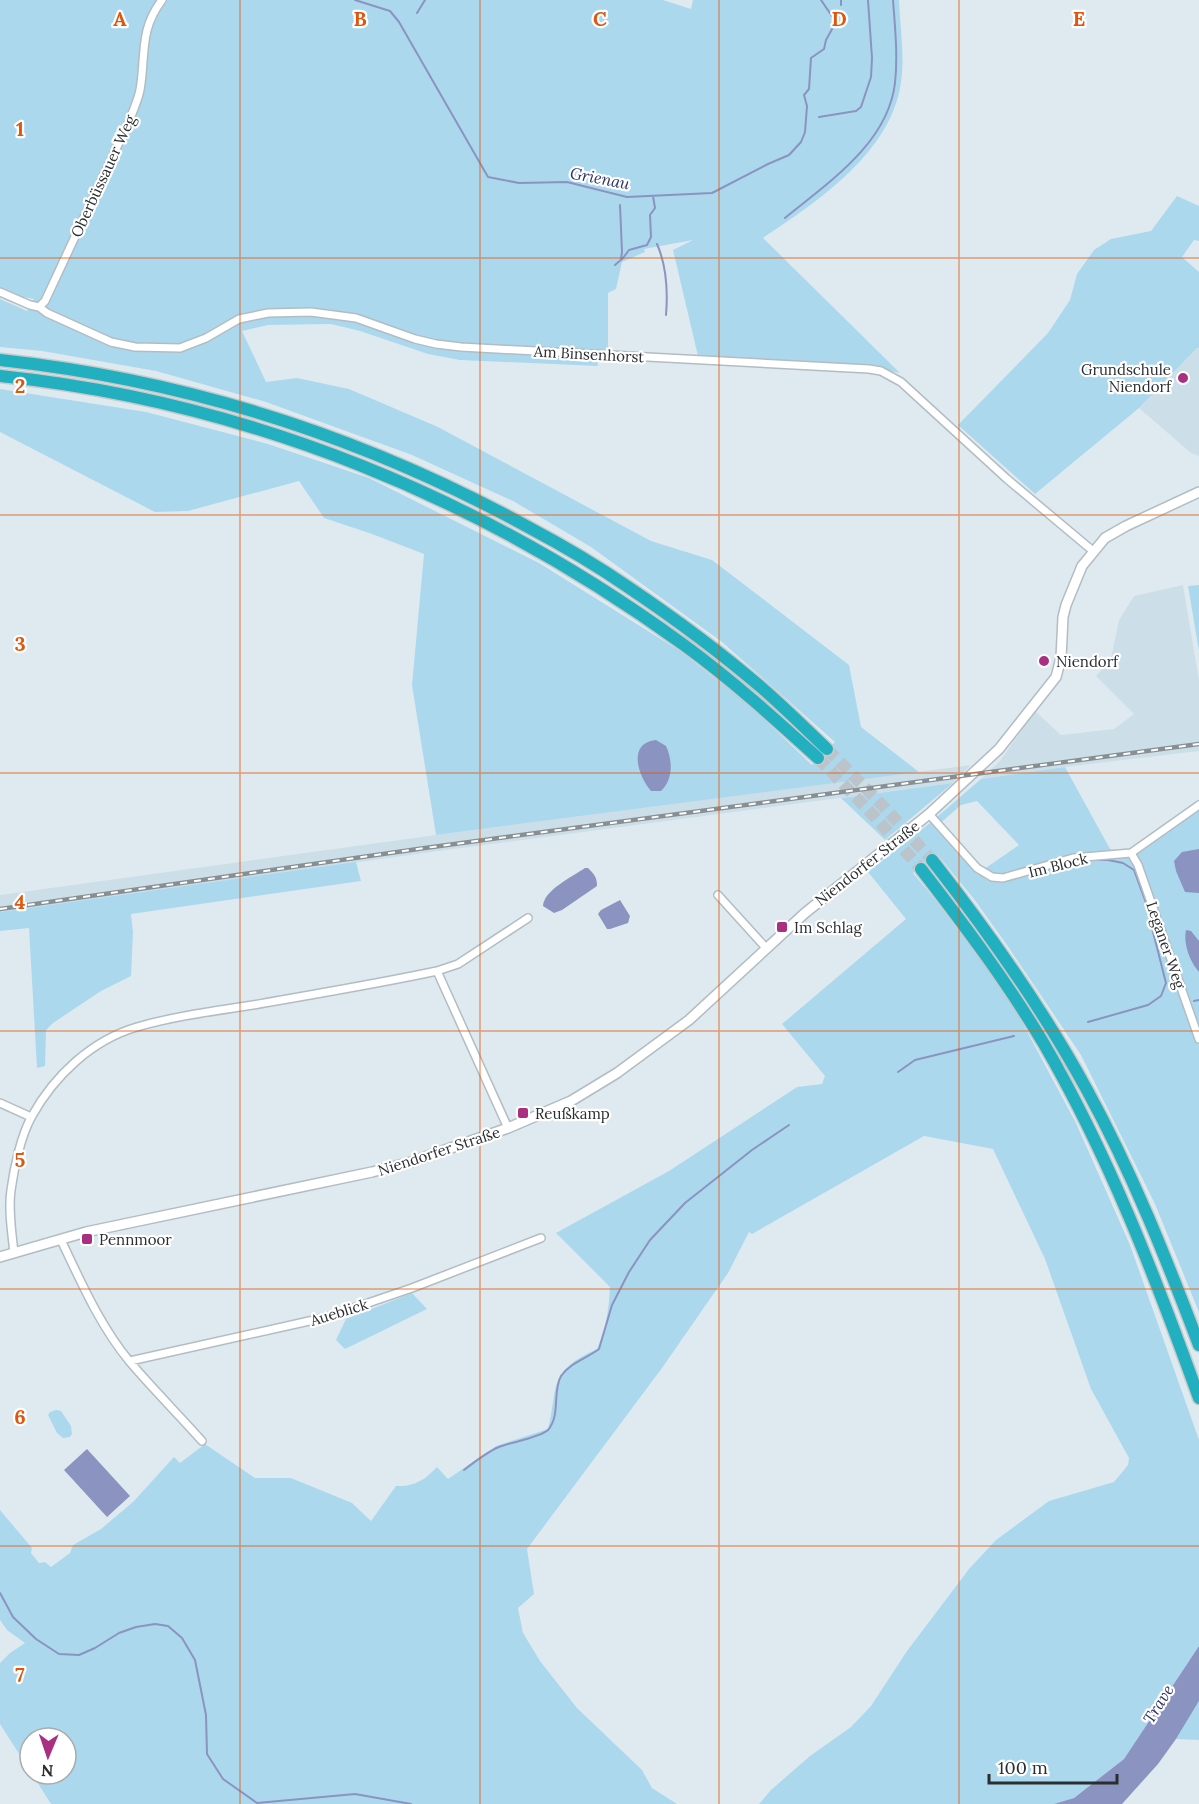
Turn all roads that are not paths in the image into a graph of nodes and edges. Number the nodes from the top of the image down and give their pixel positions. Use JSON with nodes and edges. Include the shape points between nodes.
{"nodes":[{"id":1,"x":162,"y":0,"type":"edge"},
{"id":2,"x":0,"y":292,"type":"edge"},
{"id":3,"x":39,"y":307,"type":"junction"},
{"id":4,"x":0,"y":360,"type":"edge"},
{"id":5,"x":0,"y":376,"type":"edge"},
{"id":6,"x":1199,"y":492,"type":"edge"},
{"id":7,"x":1093,"y":551,"type":"junction"},
{"id":8,"x":828,"y":749,"type":"tunnel mouth"},
{"id":9,"x":818,"y":759,"type":"tunnel mouth"},
{"id":10,"x":1199,"y":805,"type":"edge"},
{"id":11,"x":929,"y":814,"type":"junction"},
{"id":12,"x":1131,"y":854,"type":"junction"},
{"id":13,"x":932,"y":860,"type":"tunnel mouth"},
{"id":14,"x":921,"y":869,"type":"tunnel mouth"},
{"id":15,"x":718,"y":894,"type":"dead end"},
{"id":16,"x":528,"y":918,"type":"dead end"},
{"id":17,"x":766,"y":948,"type":"junction"},
{"id":18,"x":437,"y":971,"type":"junction"},
{"id":19,"x":1199,"y":1038,"type":"edge"},
{"id":20,"x":0,"y":1103,"type":"edge"},
{"id":21,"x":31,"y":1117,"type":"junction"},
{"id":22,"x":508,"y":1128,"type":"junction"},
{"id":23,"x":541,"y":1238,"type":"dead end"},
{"id":24,"x":62,"y":1240,"type":"junction"},
{"id":25,"x":14,"y":1253,"type":"junction"},
{"id":26,"x":0,"y":1257,"type":"edge"},
{"id":27,"x":1199,"y":1345,"type":"edge"},
{"id":28,"x":129,"y":1361,"type":"junction"},
{"id":29,"x":1199,"y":1398,"type":"edge"},
{"id":30,"x":202,"y":1441,"type":"dead end"}],
"edges":[{"from":1,"to":3,"type":"street","name":"Oberbüssauer Weg","via":[[146,30],[140,92],[129,121]]},
{"from":2,"to":3,"type":"street"},
{"from":3,"to":7,"type":"street","name":"Am Binsenhorst","via":[[111,342],[135,347],[180,348],[239,319],[311,312],[356,318],[415,339],[461,347],[881,371],[901,382],[1006,479]]},
{"from":4,"to":8,"type":"highway","via":[[142,382],[231,405],[299,425],[446,484],[564,546],[627,586],[762,688]]},
{"from":5,"to":9,"type":"highway","via":[[139,398],[236,422],[345,459],[438,499],[517,538],[616,598],[686,646],[754,700]]},
{"from":6,"to":7,"type":"main road","name":"Niendorfer Straße","via":[[1126,526],[1105,538]]},
{"from":7,"to":11,"type":"main road","name":"Niendorfer Straße","via":[[1082,566],[1066,605],[1056,677],[999,749]]},
{"from":10,"to":12,"type":"street"},
{"from":11,"to":12,"type":"street","name":"Im Block","via":[[977,868],[992,877],[1013,877],[1073,858]]},
{"from":11,"to":17,"type":"main road","name":"Niendorfer Straße"},
{"from":12,"to":19,"type":"street","name":"Leganer Weg"},
{"from":13,"to":27,"type":"highway","via":[[1017,975],[1088,1091],[1140,1200]]},
{"from":14,"to":29,"type":"highway","via":[[1005,982],[1074,1099],[1126,1206]]},
{"from":15,"to":17,"type":"street"},
{"from":16,"to":18,"type":"street","via":[[458,964]]},
{"from":17,"to":22,"type":"main road","name":"Niendorfer Straße","via":[[689,1020],[617,1073],[571,1101]]},
{"from":18,"to":21,"type":"street","via":[[137,1027],[115,1035],[62,1072]]},
{"from":18,"to":22,"type":"street"},
{"from":20,"to":21,"type":"street"},
{"from":21,"to":25,"type":"street","via":[[10,1192]]},
{"from":22,"to":24,"type":"main road","name":"Niendorfer Straße","via":[[372,1172]]},
{"from":23,"to":28,"type":"street","name":"Aueblick","via":[[327,1317]]},
{"from":24,"to":25,"type":"main road","name":"Niendorfer Straße"},
{"from":24,"to":28,"type":"street","via":[[95,1309]]},
{"from":25,"to":26,"type":"main road","name":"Niendorfer Straße"},
{"from":28,"to":30,"type":"street"}]}
